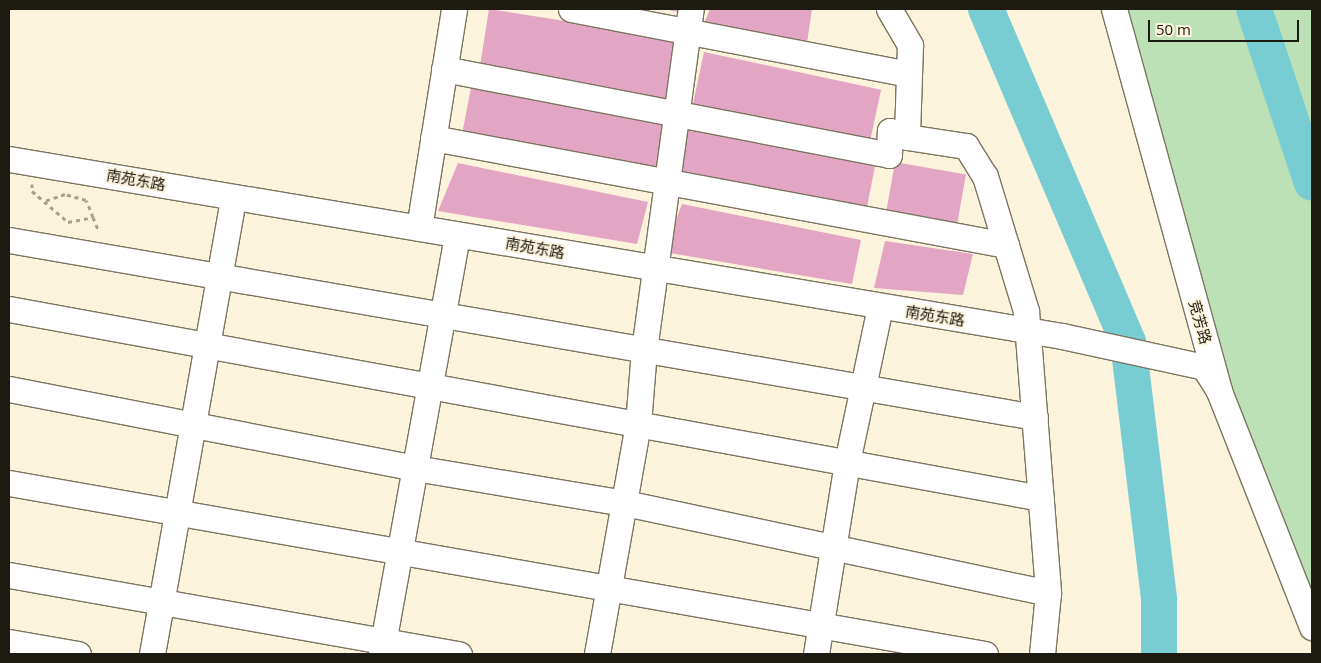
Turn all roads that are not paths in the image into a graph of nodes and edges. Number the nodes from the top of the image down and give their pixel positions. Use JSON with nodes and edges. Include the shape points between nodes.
{"nodes":[{"id":1,"x":454,"y":9,"type":"edge"},
{"id":2,"x":571,"y":9,"type":"edge"},
{"id":3,"x":889,"y":9,"type":"edge"},
{"id":4,"x":1114,"y":9,"type":"edge"},
{"id":5,"x":689,"y":20,"type":"edge"},
{"id":6,"x":444,"y":69,"type":"junction"},
{"id":7,"x":909,"y":74,"type":"junction"},
{"id":8,"x":676,"y":113,"type":"junction"},
{"id":9,"x":907,"y":137,"type":"junction"},
{"id":10,"x":433,"y":138,"type":"junction"},
{"id":11,"x":20,"y":161,"type":"edge"},
{"id":12,"x":667,"y":182,"type":"junction"},
{"id":13,"x":233,"y":197,"type":"junction"},
{"id":14,"x":419,"y":228,"type":"junction"},
{"id":15,"x":457,"y":234,"type":"junction"},
{"id":16,"x":9,"y":240,"type":"edge"},
{"id":17,"x":1006,"y":245,"type":"junction"},
{"id":18,"x":655,"y":268,"type":"junction"},
{"id":19,"x":219,"y":276,"type":"junction"},
{"id":20,"x":880,"y":307,"type":"junction"},
{"id":21,"x":9,"y":309,"type":"edge"},
{"id":22,"x":443,"y":312,"type":"junction"},
{"id":23,"x":1028,"y":331,"type":"junction"},
{"id":24,"x":206,"y":345,"type":"junction"},
{"id":25,"x":644,"y":350,"type":"junction"},
{"id":26,"x":430,"y":386,"type":"junction"},
{"id":27,"x":865,"y":388,"type":"junction"},
{"id":28,"x":9,"y":389,"type":"edge"},
{"id":29,"x":1219,"y":391,"type":"junction"},
{"id":30,"x":1035,"y":417,"type":"junction"},
{"id":31,"x":638,"y":424,"type":"junction"},
{"id":32,"x":192,"y":425,"type":"junction"},
{"id":33,"x":847,"y":462,"type":"junction"},
{"id":34,"x":415,"y":468,"type":"junction"},
{"id":35,"x":9,"y":483,"type":"edge"},
{"id":36,"x":1041,"y":498,"type":"junction"},
{"id":37,"x":625,"y":502,"type":"junction"},
{"id":38,"x":177,"y":512,"type":"junction"},
{"id":39,"x":832,"y":547,"type":"junction"},
{"id":40,"x":400,"y":551,"type":"junction"},
{"id":41,"x":9,"y":575,"type":"edge"},
{"id":42,"x":608,"y":588,"type":"junction"},
{"id":43,"x":1048,"y":593,"type":"junction"},
{"id":44,"x":161,"y":602,"type":"junction"},
{"id":45,"x":1312,"y":627,"type":"edge"},
{"id":46,"x":821,"y":628,"type":"junction"},
{"id":47,"x":9,"y":642,"type":"edge"},
{"id":48,"x":382,"y":648,"type":"edge"},
{"id":49,"x":78,"y":654,"type":"edge"},
{"id":50,"x":152,"y":654,"type":"edge"},
{"id":51,"x":459,"y":654,"type":"edge"},
{"id":52,"x":597,"y":654,"type":"edge"},
{"id":53,"x":816,"y":654,"type":"edge"},
{"id":54,"x":984,"y":654,"type":"edge"},
{"id":55,"x":1042,"y":654,"type":"edge"}],
"edges":[{"from":1,"to":6,"type":"street"},
{"from":2,"to":5,"type":"street"},
{"from":3,"to":7,"type":"street","via":[[910,45]]},
{"from":4,"to":29,"type":"street","name":"竞芳路"},
{"from":5,"to":7,"type":"street"},
{"from":5,"to":8,"type":"street"},
{"from":6,"to":8,"type":"street"},
{"from":6,"to":10,"type":"street"},
{"from":7,"to":9,"type":"street"},
{"from":8,"to":9,"type":"street","via":[[889,155],[890,132]]},
{"from":8,"to":12,"type":"street"},
{"from":9,"to":17,"type":"street","via":[[966,146],[985,176]]},
{"from":10,"to":12,"type":"street"},
{"from":10,"to":14,"type":"street"},
{"from":11,"to":13,"type":"street","name":"南苑东路"},
{"from":12,"to":17,"type":"street"},
{"from":12,"to":18,"type":"street"},
{"from":13,"to":14,"type":"street","name":"南苑东路"},
{"from":13,"to":19,"type":"street"},
{"from":14,"to":15,"type":"street","name":"南苑东路"},
{"from":15,"to":18,"type":"street","name":"南苑东路"},
{"from":15,"to":22,"type":"street"},
{"from":16,"to":19,"type":"street"},
{"from":17,"to":23,"type":"street","via":[[1026,311]]},
{"from":18,"to":20,"type":"street","name":"南苑东路"},
{"from":18,"to":25,"type":"street"},
{"from":19,"to":22,"type":"street"},
{"from":19,"to":24,"type":"street"},
{"from":20,"to":23,"type":"street","name":"南苑东路"},
{"from":20,"to":27,"type":"street"},
{"from":21,"to":24,"type":"street"},
{"from":22,"to":25,"type":"street"},
{"from":22,"to":26,"type":"street"},
{"from":23,"to":29,"type":"street","name":"南苑东路","via":[[1204,367]]},
{"from":23,"to":30,"type":"street"},
{"from":24,"to":26,"type":"street"},
{"from":24,"to":32,"type":"street"},
{"from":25,"to":27,"type":"street"},
{"from":25,"to":31,"type":"street"},
{"from":26,"to":31,"type":"street"},
{"from":26,"to":34,"type":"street"},
{"from":27,"to":30,"type":"street"},
{"from":27,"to":33,"type":"street"},
{"from":28,"to":32,"type":"street"},
{"from":29,"to":45,"type":"street","name":"竞芳路"},
{"from":30,"to":36,"type":"street"},
{"from":31,"to":33,"type":"street"},
{"from":31,"to":37,"type":"street"},
{"from":32,"to":34,"type":"street"},
{"from":32,"to":38,"type":"street"},
{"from":33,"to":36,"type":"street"},
{"from":33,"to":39,"type":"street"},
{"from":34,"to":37,"type":"street"},
{"from":34,"to":40,"type":"street"},
{"from":35,"to":38,"type":"street"},
{"from":36,"to":43,"type":"street"},
{"from":37,"to":39,"type":"street"},
{"from":37,"to":42,"type":"street"},
{"from":38,"to":40,"type":"street"},
{"from":38,"to":44,"type":"street"},
{"from":39,"to":43,"type":"street"},
{"from":39,"to":46,"type":"street"},
{"from":40,"to":42,"type":"street"},
{"from":40,"to":48,"type":"street"},
{"from":41,"to":44,"type":"street"},
{"from":42,"to":46,"type":"street"},
{"from":42,"to":52,"type":"street"},
{"from":43,"to":55,"type":"street"},
{"from":44,"to":48,"type":"street"},
{"from":44,"to":50,"type":"street"},
{"from":46,"to":53,"type":"street"},
{"from":46,"to":54,"type":"street"},
{"from":47,"to":49,"type":"street"},
{"from":48,"to":51,"type":"street"}]}
